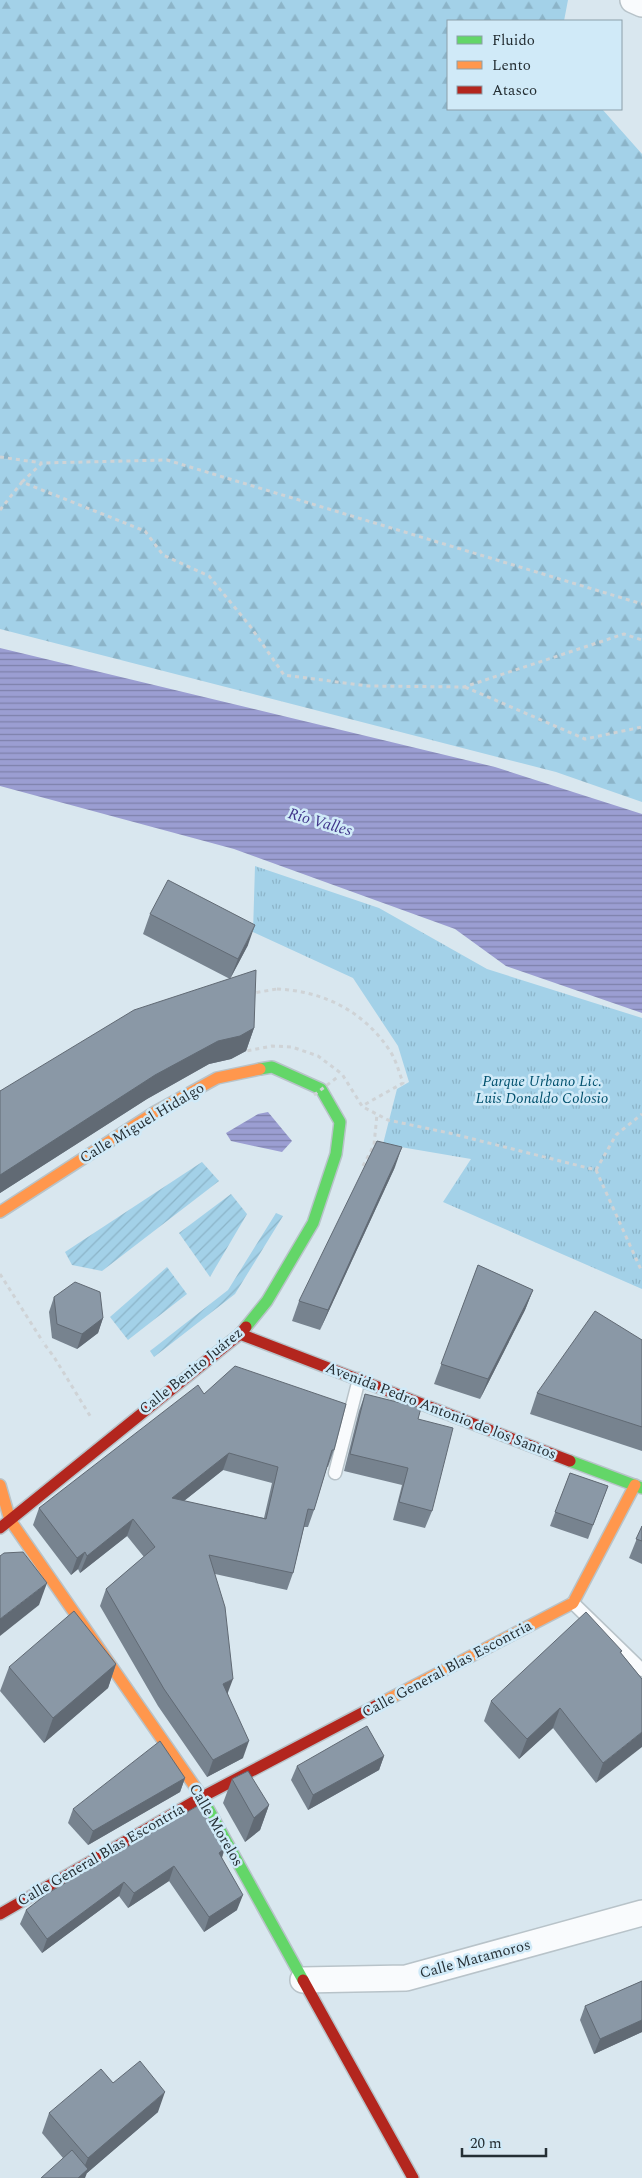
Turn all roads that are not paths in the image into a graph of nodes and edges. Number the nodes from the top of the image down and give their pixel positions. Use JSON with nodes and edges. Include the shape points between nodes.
{"nodes":[{"id":1,"x":633,"y":0,"type":"edge"},
{"id":2,"x":642,"y":4,"type":"edge"},
{"id":3,"x":318,"y":1092,"type":"joint"},
{"id":4,"x":0,"y":1212,"type":"edge"},
{"id":5,"x":240,"y":1334,"type":"junction"},
{"id":6,"x":359,"y":1379,"type":"junction"},
{"id":7,"x":335,"y":1473,"type":"dead end"},
{"id":8,"x":0,"y":1485,"type":"edge"},
{"id":9,"x":639,"y":1486,"type":"edge"},
{"id":10,"x":10,"y":1520,"type":"junction"},
{"id":11,"x":0,"y":1528,"type":"edge"},
{"id":12,"x":573,"y":1603,"type":"junction"},
{"id":13,"x":642,"y":1670,"type":"edge"},
{"id":14,"x":202,"y":1797,"type":"junction"},
{"id":15,"x":0,"y":1914,"type":"edge"},
{"id":16,"x":641,"y":1915,"type":"edge"},
{"id":17,"x":303,"y":1980,"type":"junction"},
{"id":18,"x":413,"y":2178,"type":"edge"}],
"edges":[{"from":1,"to":2,"type":"street"},
{"from":3,"to":4,"type":"street","name":"Calle Miguel Hidalgo","via":[[272,1067],[217,1078],[160,1109]]},
{"from":3,"to":5,"type":"street","name":"Calle Benito Juárez","via":[[340,1122],[336,1154],[313,1223],[272,1294]]},
{"from":5,"to":6,"type":"street","name":"Avenida Pedro Antonio de los Santos"},
{"from":5,"to":10,"type":"street","name":"Calle Benito Juárez"},
{"from":6,"to":7,"type":"lane"},
{"from":6,"to":9,"type":"street","name":"Avenida Pedro Antonio de los Santos"},
{"from":8,"to":10,"type":"street","name":"Calle Morelos"},
{"from":9,"to":12,"type":"street"},
{"from":10,"to":11,"type":"street","name":"Calle Benito Juárez"},
{"from":10,"to":14,"type":"street","name":"Calle Morelos"},
{"from":12,"to":13,"type":"lane"},
{"from":12,"to":14,"type":"street","name":"Calle General Blas Escontria"},
{"from":14,"to":15,"type":"street","name":"Calle General Blas Escontría"},
{"from":14,"to":17,"type":"street","name":"Calle Morelos"},
{"from":16,"to":17,"type":"street","name":"Calle Matamoros","via":[[406,1978]]},
{"from":17,"to":18,"type":"street","name":"Calle Morelos"}]}
